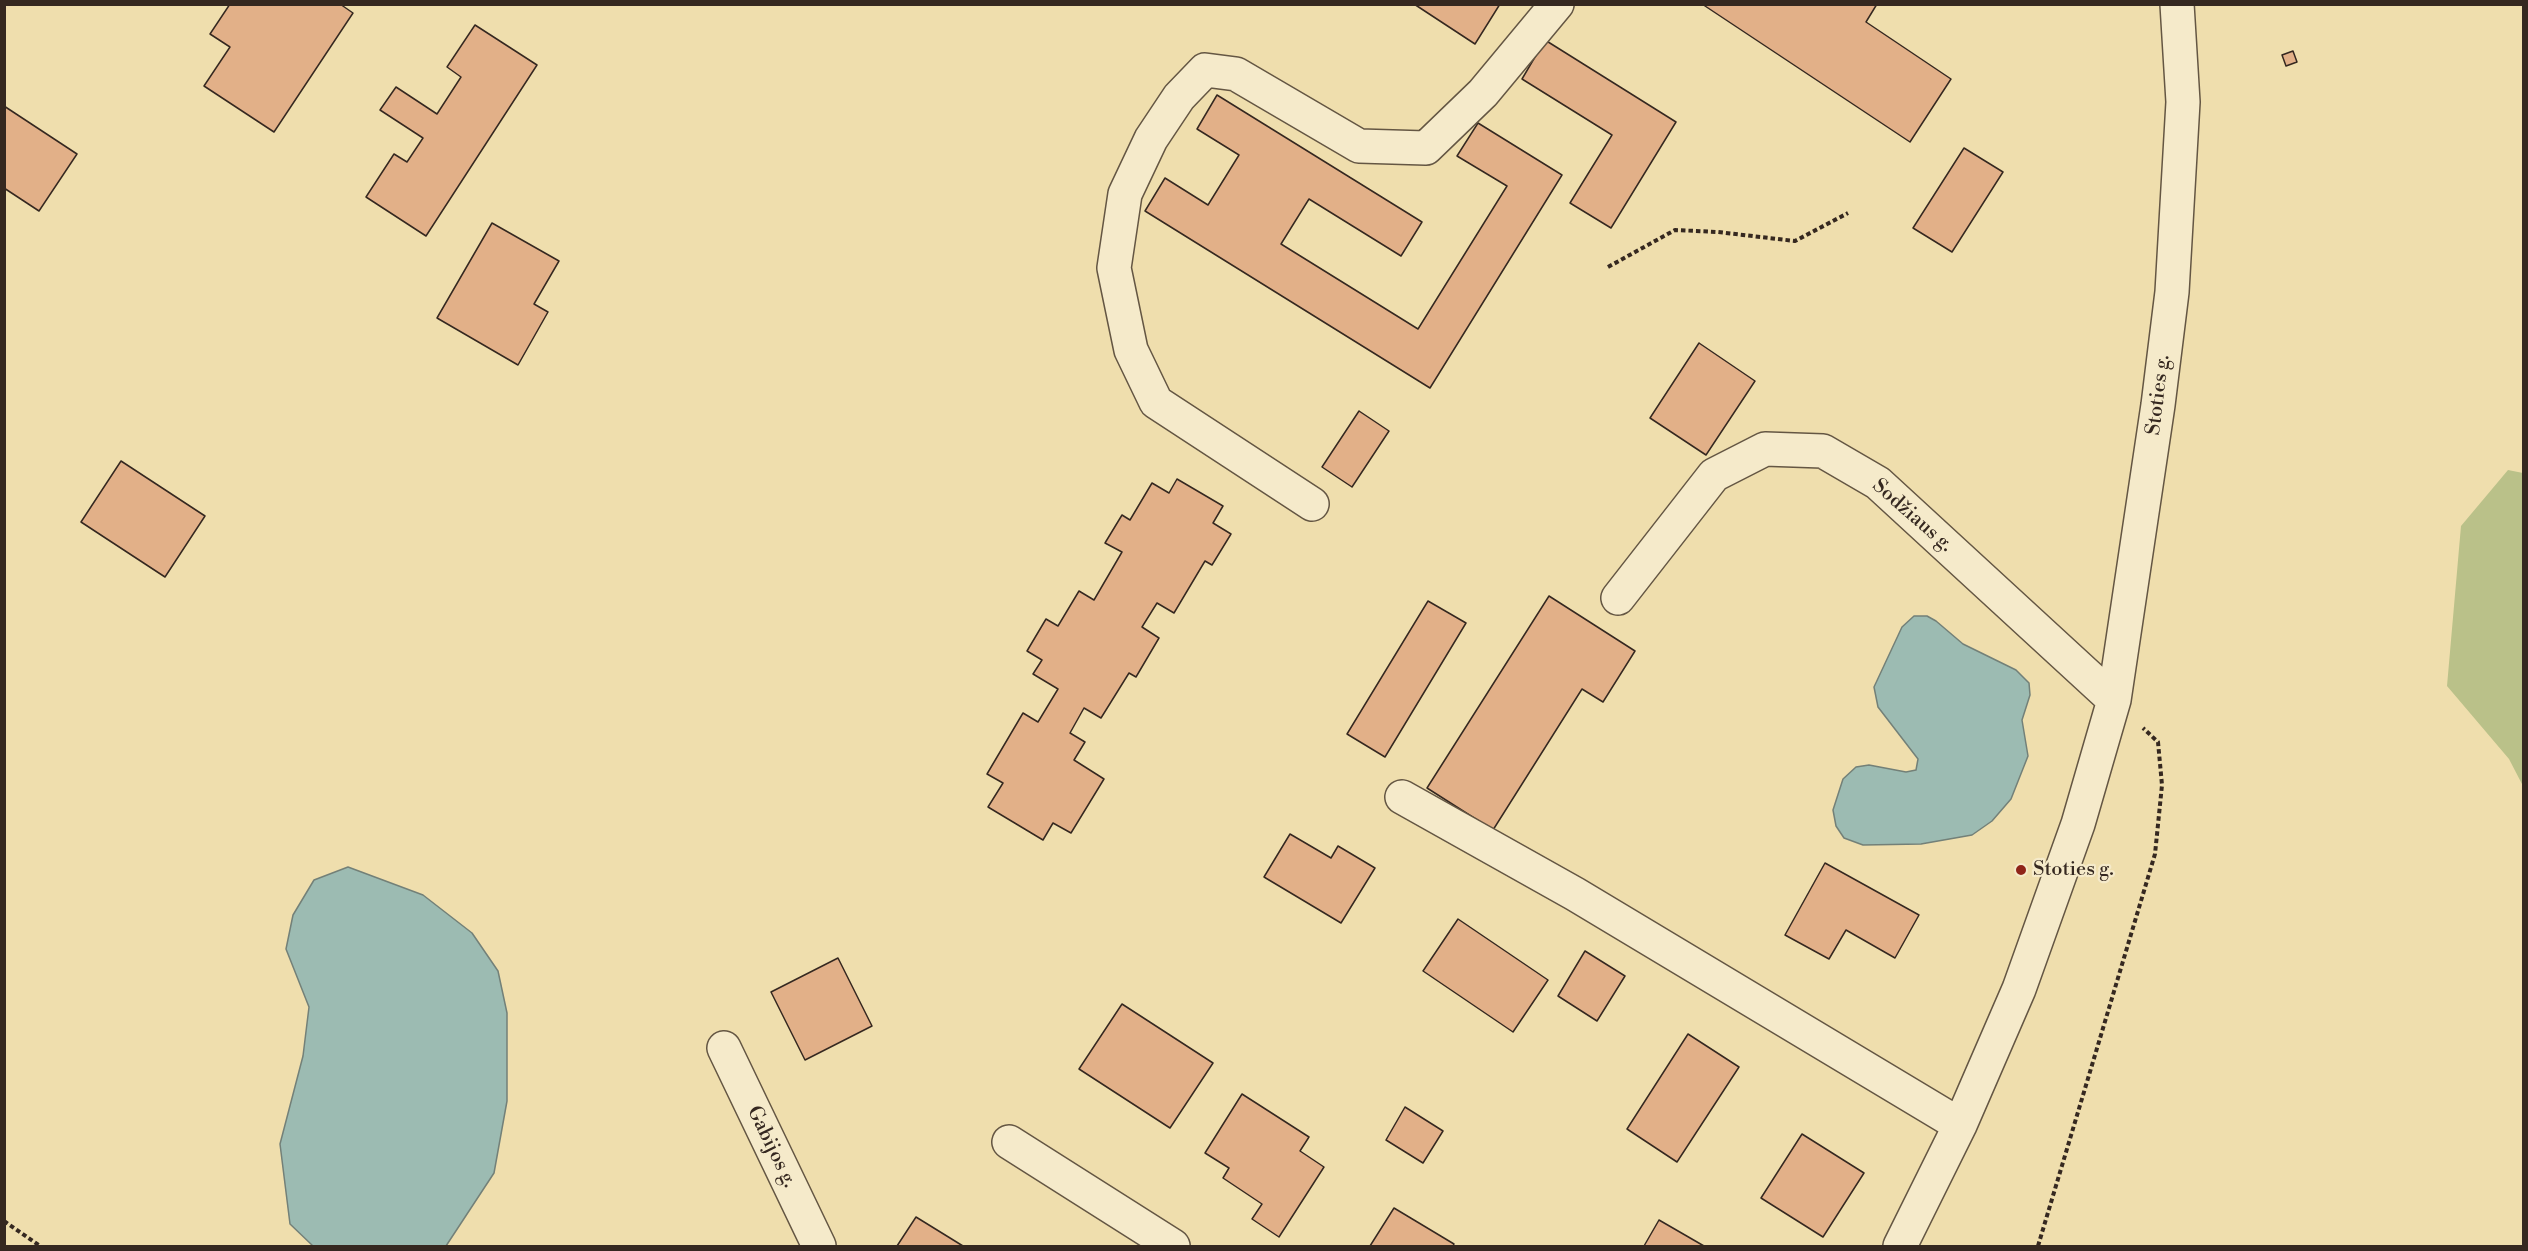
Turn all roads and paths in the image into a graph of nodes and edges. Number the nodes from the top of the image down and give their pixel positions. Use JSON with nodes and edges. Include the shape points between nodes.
{"nodes":[{"id":1,"x":1557,"y":4,"type":"edge"},
{"id":2,"x":2177,"y":4,"type":"edge"},
{"id":3,"x":1848,"y":213,"type":"dead end"},
{"id":4,"x":1608,"y":267,"type":"dead end"},
{"id":5,"x":1312,"y":504,"type":"dead end"},
{"id":6,"x":1618,"y":598,"type":"dead end"},
{"id":7,"x":2115,"y":700,"type":"junction"},
{"id":8,"x":1402,"y":797,"type":"dead end"},
{"id":9,"x":724,"y":1048,"type":"dead end"},
{"id":10,"x":1960,"y":1125,"type":"junction"},
{"id":11,"x":1010,"y":1142,"type":"dead end"},
{"id":12,"x":4,"y":1221,"type":"edge"},
{"id":13,"x":40,"y":1246,"type":"edge"},
{"id":14,"x":819,"y":1246,"type":"edge"},
{"id":15,"x":1173,"y":1246,"type":"edge"},
{"id":16,"x":1900,"y":1246,"type":"edge"},
{"id":17,"x":2038,"y":1246,"type":"edge"}],
"edges":[{"from":1,"to":5,"type":"street","via":[[1483,93],[1426,148],[1359,146],[1236,74],[1205,70],[1179,97],[1151,139],[1125,194],[1114,268],[1131,350],[1156,402]]},
{"from":2,"to":7,"type":"street","name":"Stoties g.","via":[[2183,102],[2172,292]]},
{"from":3,"to":4,"type":"path","via":[[1796,241],[1675,230]]},
{"from":6,"to":7,"type":"street","name":"Sodžiaus g.","via":[[1714,475],[1765,449],[1823,451],[1878,483]]},
{"from":7,"to":10,"type":"street","name":"Stoties g.","via":[[2078,824],[2019,989]]},
{"from":7,"to":17,"type":"path","via":[[2158,742],[2162,785],[2155,854]]},
{"from":8,"to":10,"type":"street","via":[[1575,894]]},
{"from":9,"to":14,"type":"street","name":"Gabijos g."},
{"from":10,"to":16,"type":"street","name":"Stoties g."},
{"from":11,"to":15,"type":"street"},
{"from":12,"to":13,"type":"path"}]}
